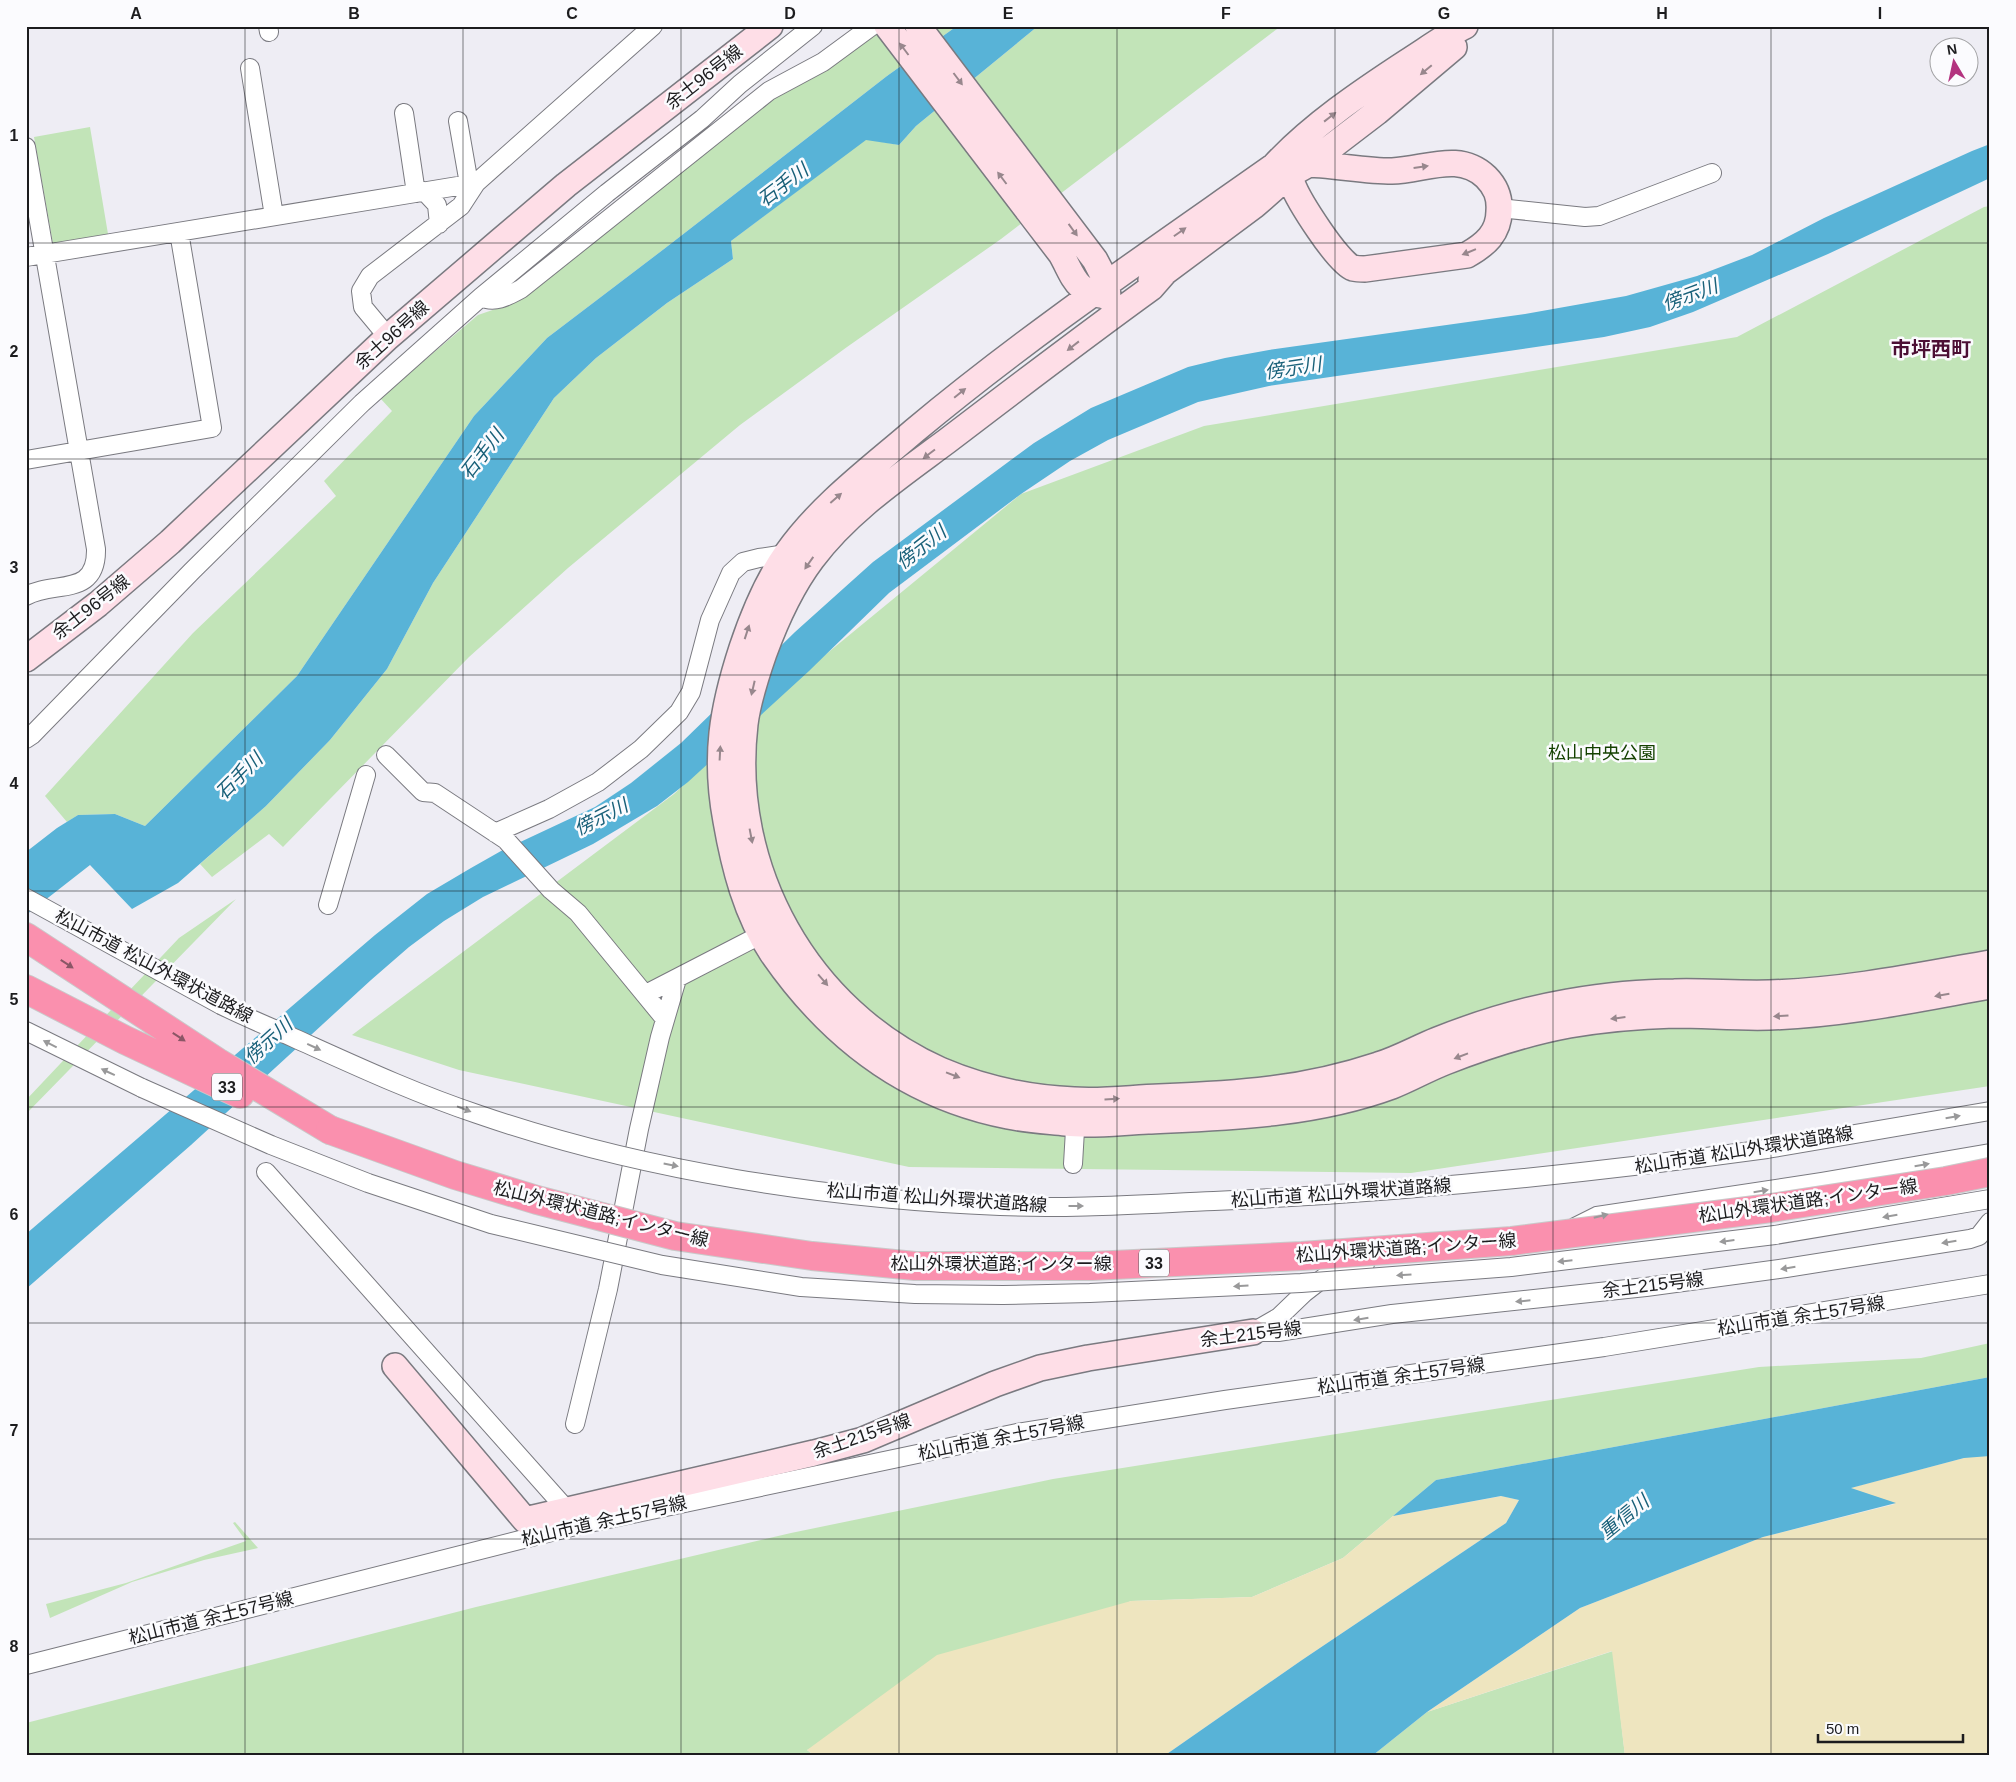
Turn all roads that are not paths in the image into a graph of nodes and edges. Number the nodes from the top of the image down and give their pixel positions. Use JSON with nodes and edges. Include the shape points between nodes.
{"nodes":[{"id":1,"x":653,"y":26,"type":"edge"},
{"id":2,"x":770,"y":26,"type":"edge"},
{"id":3,"x":813,"y":26,"type":"edge"},
{"id":4,"x":872,"y":26,"type":"edge"},
{"id":5,"x":887,"y":26,"type":"edge"},
{"id":6,"x":918,"y":26,"type":"edge"},
{"id":7,"x":1466,"y":26,"type":"edge"},
{"id":8,"x":1476,"y":26,"type":"edge"},
{"id":9,"x":637,"y":32,"type":"edge"},
{"id":10,"x":250,"y":68,"type":"dead end"},
{"id":11,"x":1377,"y":112,"type":"junction"},
{"id":12,"x":404,"y":113,"type":"dead end"},
{"id":13,"x":458,"y":121,"type":"dead end"},
{"id":14,"x":26,"y":147,"type":"edge"},
{"id":15,"x":1290,"y":163,"type":"junction"},
{"id":16,"x":1372,"y":170,"type":"junction"},
{"id":17,"x":1712,"y":173,"type":"dead end"},
{"id":18,"x":473,"y":184,"type":"junction"},
{"id":19,"x":420,"y":192,"type":"junction"},
{"id":20,"x":1255,"y":205,"type":"junction"},
{"id":21,"x":1499,"y":208,"type":"junction"},
{"id":22,"x":274,"y":216,"type":"junction"},
{"id":23,"x":1309,"y":216,"type":"junction"},
{"id":24,"x":439,"y":224,"type":"junction"},
{"id":25,"x":179,"y":232,"type":"junction"},
{"id":26,"x":44,"y":254,"type":"junction"},
{"id":27,"x":1061,"y":254,"type":"junction"},
{"id":28,"x":26,"y":257,"type":"edge"},
{"id":29,"x":1095,"y":260,"type":"junction"},
{"id":30,"x":1140,"y":260,"type":"junction"},
{"id":31,"x":1165,"y":272,"type":"junction"},
{"id":32,"x":1103,"y":291,"type":"junction"},
{"id":33,"x":480,"y":297,"type":"junction"},
{"id":34,"x":1047,"y":325,"type":"junction"},
{"id":35,"x":1099,"y":326,"type":"junction"},
{"id":36,"x":388,"y":337,"type":"junction"},
{"id":37,"x":80,"y":450,"type":"junction"},
{"id":38,"x":26,"y":460,"type":"edge"},
{"id":39,"x":786,"y":554,"type":"junction"},
{"id":40,"x":26,"y":596,"type":"edge"},
{"id":41,"x":26,"y":659,"type":"edge"},
{"id":42,"x":26,"y":739,"type":"edge"},
{"id":43,"x":386,"y":755,"type":"dead end"},
{"id":44,"x":366,"y":775,"type":"dead end"},
{"id":45,"x":500,"y":837,"type":"junction"},
{"id":46,"x":26,"y":898,"type":"edge"},
{"id":47,"x":328,"y":905,"type":"dead end"},
{"id":48,"x":782,"y":924,"type":"junction"},
{"id":49,"x":760,"y":935,"type":"junction"},
{"id":50,"x":26,"y":937,"type":"edge"},
{"id":51,"x":1990,"y":962,"type":"edge"},
{"id":52,"x":677,"y":978,"type":"junction"},
{"id":53,"x":1990,"y":986,"type":"edge"},
{"id":54,"x":26,"y":989,"type":"edge"},
{"id":55,"x":646,"y":994,"type":"junction"},
{"id":56,"x":26,"y":998,"type":"edge"},
{"id":57,"x":665,"y":1019,"type":"junction"},
{"id":58,"x":26,"y":1031,"type":"edge"},
{"id":59,"x":125,"y":1040,"type":"junction"},
{"id":60,"x":1990,"y":1111,"type":"edge"},
{"id":61,"x":1076,"y":1112,"type":"junction"},
{"id":62,"x":330,"y":1130,"type":"junction"},
{"id":63,"x":1990,"y":1153,"type":"edge"},
{"id":64,"x":1073,"y":1164,"type":"dead end"},
{"id":65,"x":266,"y":1172,"type":"dead end"},
{"id":66,"x":1990,"y":1172,"type":"edge"},
{"id":67,"x":1990,"y":1199,"type":"edge"},
{"id":68,"x":1990,"y":1222,"type":"edge"},
{"id":69,"x":1990,"y":1284,"type":"edge"},
{"id":70,"x":1253,"y":1332,"type":"junction"},
{"id":71,"x":395,"y":1366,"type":"dead end"},
{"id":72,"x":575,"y":1424,"type":"dead end"},
{"id":73,"x":571,"y":1518,"type":"junction"},
{"id":74,"x":529,"y":1528,"type":"junction"},
{"id":75,"x":26,"y":1665,"type":"edge"}],
"edges":[{"from":1,"to":9,"type":"street"},
{"from":2,"to":36,"type":"street","name":"余土96号線","via":[[566,185]]},
{"from":3,"to":33,"type":"street"},
{"from":4,"to":33,"type":"street","via":[[823,62],[769,91],[522,289],[499,300],[488,301]]},
{"from":27,"to":5,"type":"street","one_way":true},
{"from":6,"to":29,"type":"street","one_way":true},
{"from":15,"to":7,"type":"street","one_way":true,"via":[[1374,84]]},
{"from":8,"to":11,"type":"street","one_way":true},
{"from":9,"to":18,"type":"street","via":[[526,140]]},
{"from":10,"to":22,"type":"street"},
{"from":11,"to":15,"type":"street"},
{"from":11,"to":16,"type":"street","via":[[1362,133],[1360,147]]},
{"from":12,"to":19,"type":"street"},
{"from":13,"to":18,"type":"street"},
{"from":14,"to":26,"type":"street"},
{"from":15,"to":16,"type":"street"},
{"from":15,"to":20,"type":"street"},
{"from":15,"to":23,"type":"street","via":[[1292,185]]},
{"from":30,"to":15,"type":"street","one_way":true},
{"from":16,"to":21,"type":"street","one_way":true,"via":[[1463,164],[1478,170],[1494,184]]},
{"from":17,"to":21,"type":"street","via":[[1600,216]]},
{"from":18,"to":19,"type":"street"},
{"from":18,"to":24,"type":"street","via":[[461,206]]},
{"from":19,"to":22,"type":"street"},
{"from":19,"to":24,"type":"street","via":[[436,205]]},
{"from":20,"to":23,"type":"street","via":[[1274,199],[1285,201]]},
{"from":20,"to":31,"type":"street"},
{"from":21,"to":23,"type":"street","one_way":true,"via":[[1493,234],[1482,247],[1467,255],[1365,269],[1353,268],[1343,260]]},
{"from":22,"to":25,"type":"street"},
{"from":24,"to":36,"type":"street","via":[[370,276],[362,291],[363,307]]},
{"from":25,"to":26,"type":"street"},
{"from":25,"to":37,"type":"street","via":[[212,428]]},
{"from":26,"to":28,"type":"street"},
{"from":26,"to":37,"type":"street"},
{"from":27,"to":32,"type":"street","via":[[1079,287]]},
{"from":27,"to":34,"type":"street","via":[[1066,291],[1060,307]]},
{"from":29,"to":30,"type":"street","via":[[1115,266]]},
{"from":29,"to":32,"type":"street"},
{"from":30,"to":32,"type":"street"},
{"from":31,"to":32,"type":"street","via":[[1131,290]]},
{"from":31,"to":35,"type":"street","via":[[1151,288]]},
{"from":32,"to":34,"type":"street"},
{"from":32,"to":35,"type":"street"},
{"from":33,"to":42,"type":"street","via":[[362,403]]},
{"from":39,"to":34,"type":"street","one_way":true,"via":[[822,510],[960,393]]},
{"from":35,"to":48,"type":"street","one_way":true,"via":[[840,525],[811,560],[776,620],[754,680],[745,721],[743,756],[744,788],[753,846],[765,887]]},
{"from":36,"to":41,"type":"street","name":"余土96号線","via":[[170,542],[98,604]]},
{"from":37,"to":38,"type":"street"},
{"from":37,"to":40,"type":"street","via":[[96,561],[82,582]]},
{"from":39,"to":45,"type":"street","via":[[744,562],[731,572],[710,620],[691,692],[679,712],[641,750],[598,782]]},
{"from":49,"to":39,"type":"street","one_way":true,"via":[[732,855],[722,802],[722,721],[732,678],[754,612]]},
{"from":43,"to":45,"type":"street","via":[[423,792],[436,793]]},
{"from":44,"to":47,"type":"street"},
{"from":45,"to":55,"type":"street","via":[[578,913]]},
{"from":46,"to":60,"type":"street","name":"松山市道 松山外環状道路線","one_way":true,"bridge":true,"via":[[221,1005],[350,1064],[477,1114],[646,1160],[814,1190],[1000,1206],[1092,1206],[1292,1198],[1634,1167],[1767,1149]]},
{"from":48,"to":49,"type":"street"},
{"from":48,"to":61,"type":"street","one_way":true,"via":[[811,967],[843,1003],[910,1054],[974,1083]]},
{"from":49,"to":52,"type":"street"},
{"from":49,"to":61,"type":"street","via":[[792,981],[826,1020],[897,1074],[967,1105],[1009,1116]]},
{"from":50,"to":62,"type":"highway","number":"33","one_way":true,"via":[[217,1062]]},
{"from":61,"to":51,"type":"street","one_way":true,"via":[[1321,1082],[1383,1064],[1500,1016],[1566,1002],[1622,994],[1820,990]]},
{"from":52,"to":55,"type":"street"},
{"from":52,"to":57,"type":"street"},
{"from":53,"to":61,"type":"street","one_way":true,"via":[[1822,1013],[1772,1017],[1624,1017],[1580,1024],[1507,1039],[1391,1086],[1327,1105],[1274,1114]]},
{"from":54,"to":59,"type":"highway","name":"松山外環状道路;インター線","number":"33"},
{"from":55,"to":57,"type":"street"},
{"from":56,"to":59,"type":"highway"},
{"from":57,"to":72,"type":"street","via":[[639,1129],[608,1289]]},
{"from":67,"to":58,"type":"street","one_way":true,"bridge":true,"via":[[1775,1235],[1511,1267],[1301,1283],[1003,1295],[878,1293],[800,1287],[662,1265],[491,1224],[431,1205],[271,1144],[142,1088]]},
{"from":59,"to":62,"type":"highway","name":"松山外環状道路;インター線","number":"33"},
{"from":61,"to":64,"type":"street"},
{"from":62,"to":66,"type":"highway","name":"松山外環状道路;インター線","number":"33","bridge":true,"via":[[455,1175],[675,1236],[812,1256],[915,1266],[1092,1266],[1512,1241],[1771,1208]]},
{"from":70,"to":63,"type":"street","one_way":true,"via":[[1279,1318],[1335,1269],[1350,1265],[1550,1246],[1564,1239],[1576,1226],[1597,1216]]},
{"from":65,"to":73,"type":"street"},
{"from":68,"to":70,"type":"street","name":"余土215号線","one_way":true,"via":[[1979,1236],[1970,1239],[1786,1268],[1646,1287],[1392,1314],[1278,1332]]},
{"from":69,"to":73,"type":"street","name":"松山市道 余土57号線","via":[[1604,1347],[1017,1433]]},
{"from":70,"to":73,"type":"street","name":"余土215号線","via":[[1040,1368],[994,1384],[863,1440]]},
{"from":71,"to":74,"type":"street"},
{"from":73,"to":74,"type":"street","name":"余土215号線"},
{"from":74,"to":75,"type":"street","name":"松山市道 余土57号線"}]}
